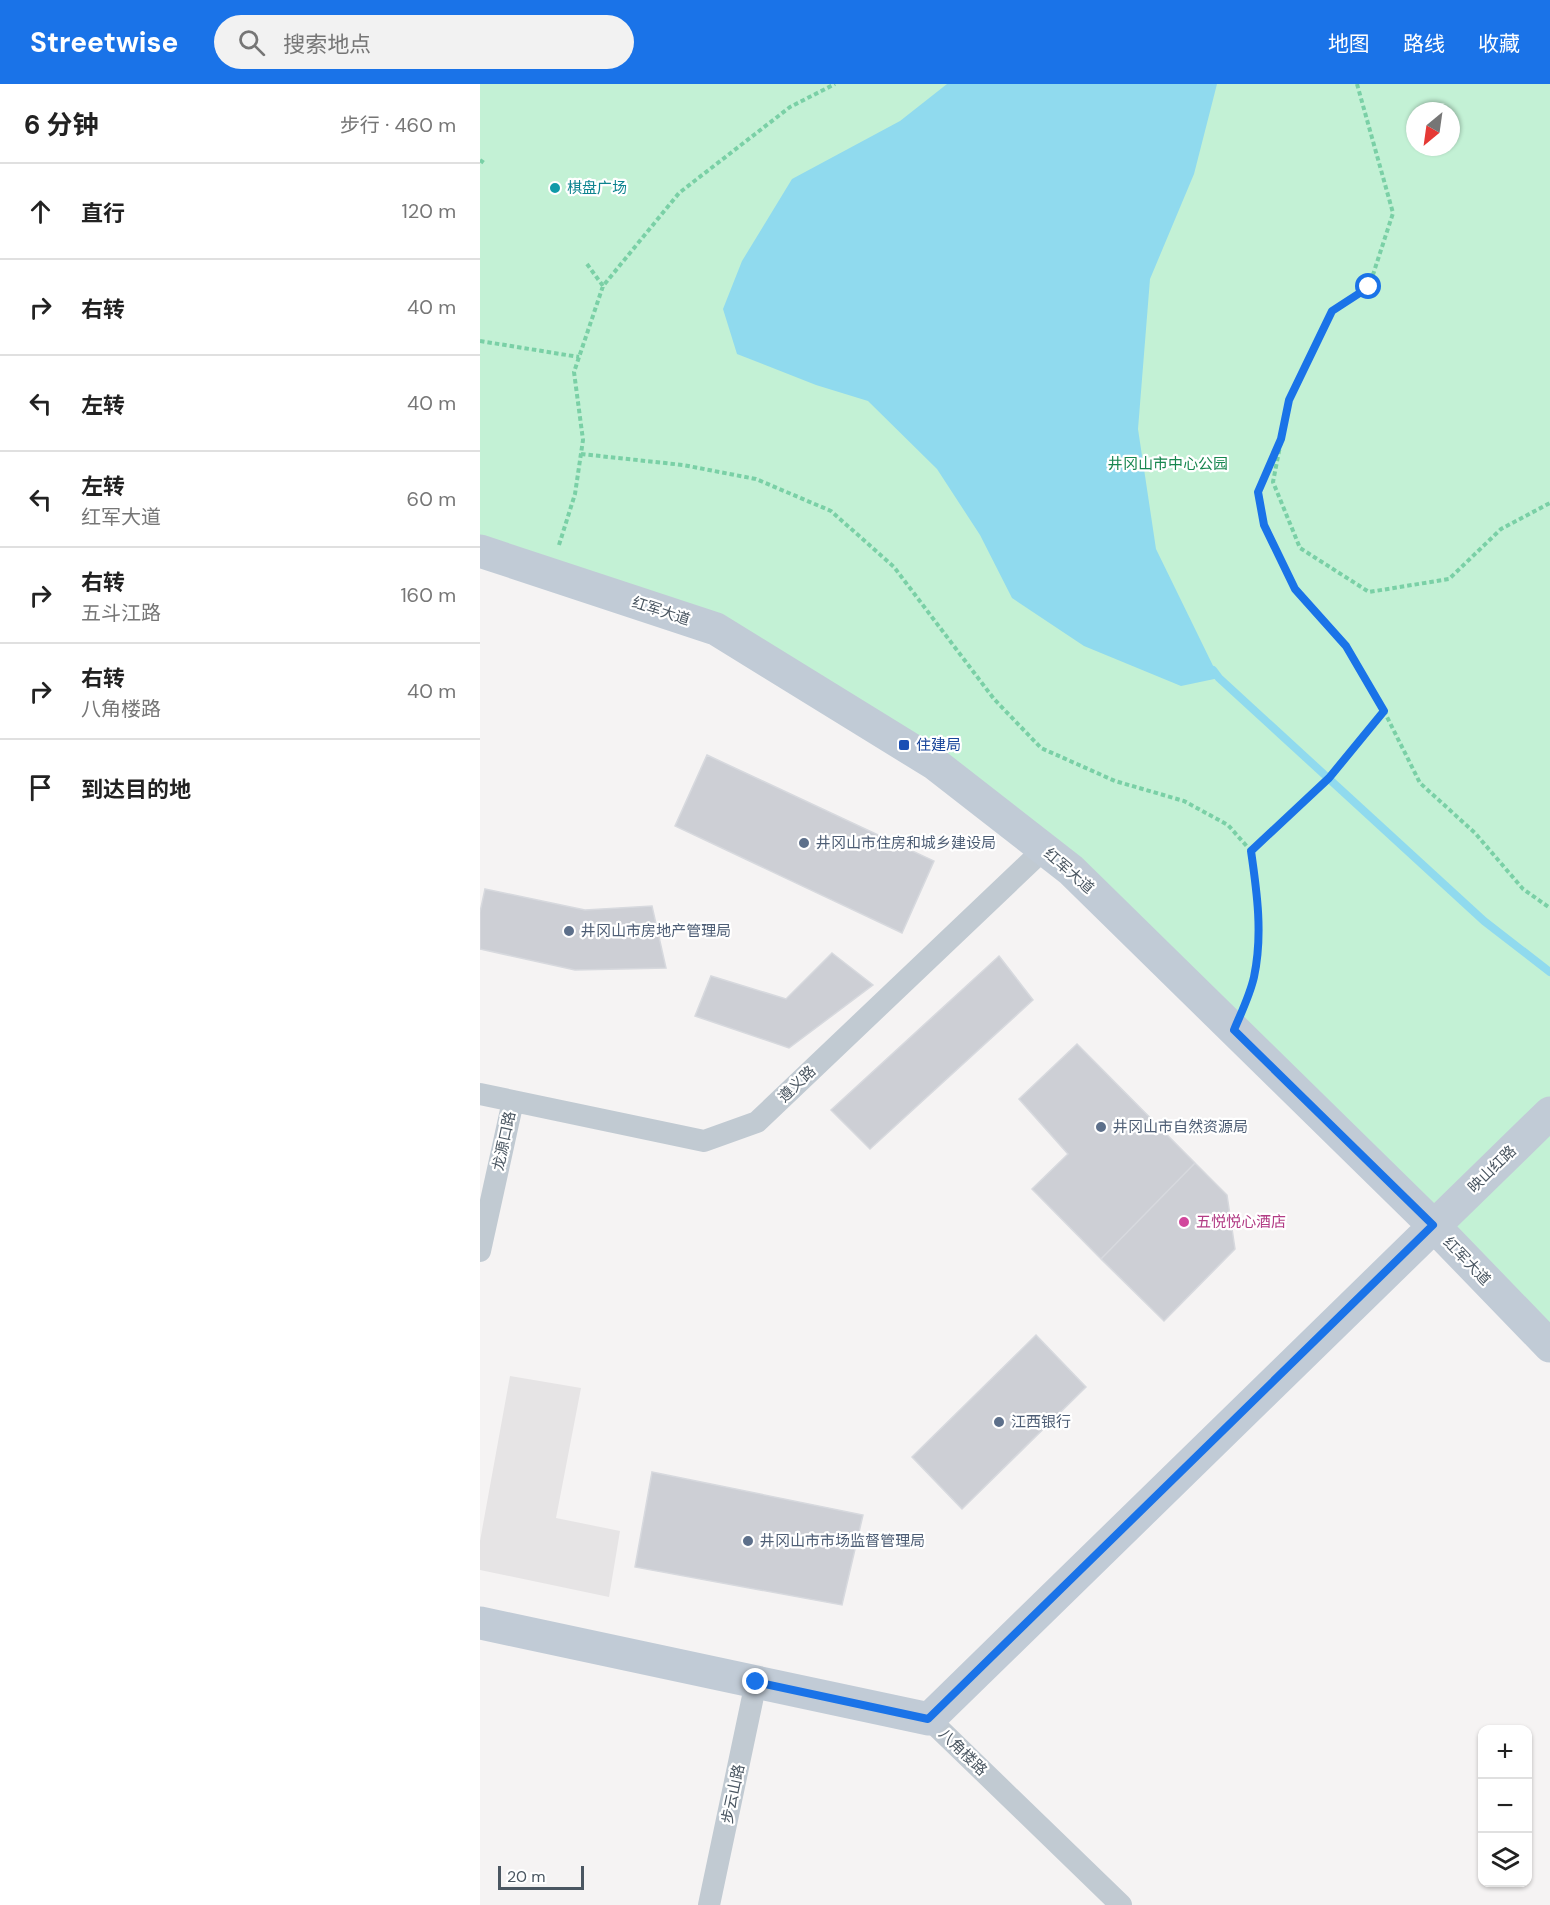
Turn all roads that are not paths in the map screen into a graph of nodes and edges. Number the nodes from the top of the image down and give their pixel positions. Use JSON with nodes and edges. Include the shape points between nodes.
{"nodes":[{"id":1,"x":480,"y":551,"type":"edge"},
{"id":2,"x":1044,"y":849,"type":"junction"},
{"id":3,"x":480,"y":1094,"type":"edge"},
{"id":4,"x":513,"y":1101,"type":"junction"},
{"id":5,"x":1550,"y":1113,"type":"edge"},
{"id":6,"x":1433,"y":1225,"type":"junction"},
{"id":7,"x":480,"y":1251,"type":"edge"},
{"id":8,"x":1550,"y":1346,"type":"edge"},
{"id":9,"x":480,"y":1623,"type":"edge"},
{"id":10,"x":756,"y":1682,"type":"junction"},
{"id":11,"x":928,"y":1719,"type":"junction"},
{"id":12,"x":709,"y":1905,"type":"edge"},
{"id":13,"x":1121,"y":1905,"type":"edge"}],
"edges":[{"from":1,"to":2,"type":"main road","name":"红军大道","via":[[716,629],[935,764]]},
{"from":2,"to":4,"type":"street","name":"遵义路","via":[[757,1122],[704,1142]]},
{"from":2,"to":6,"type":"main road","name":"红军大道","via":[[1071,870]]},
{"from":3,"to":4,"type":"street","name":"遵义路"},
{"from":4,"to":7,"type":"street","name":"龙源口路"},
{"from":5,"to":6,"type":"main road","name":"映山红路"},
{"from":6,"to":8,"type":"main road","name":"红军大道"},
{"from":6,"to":11,"type":"main road","name":"映山红路"},
{"from":9,"to":10,"type":"main road","name":"八角楼路"},
{"from":10,"to":11,"type":"main road","name":"八角楼路"},
{"from":10,"to":12,"type":"street","name":"步云山路"},
{"from":11,"to":13,"type":"street","name":"八角楼路"}]}
